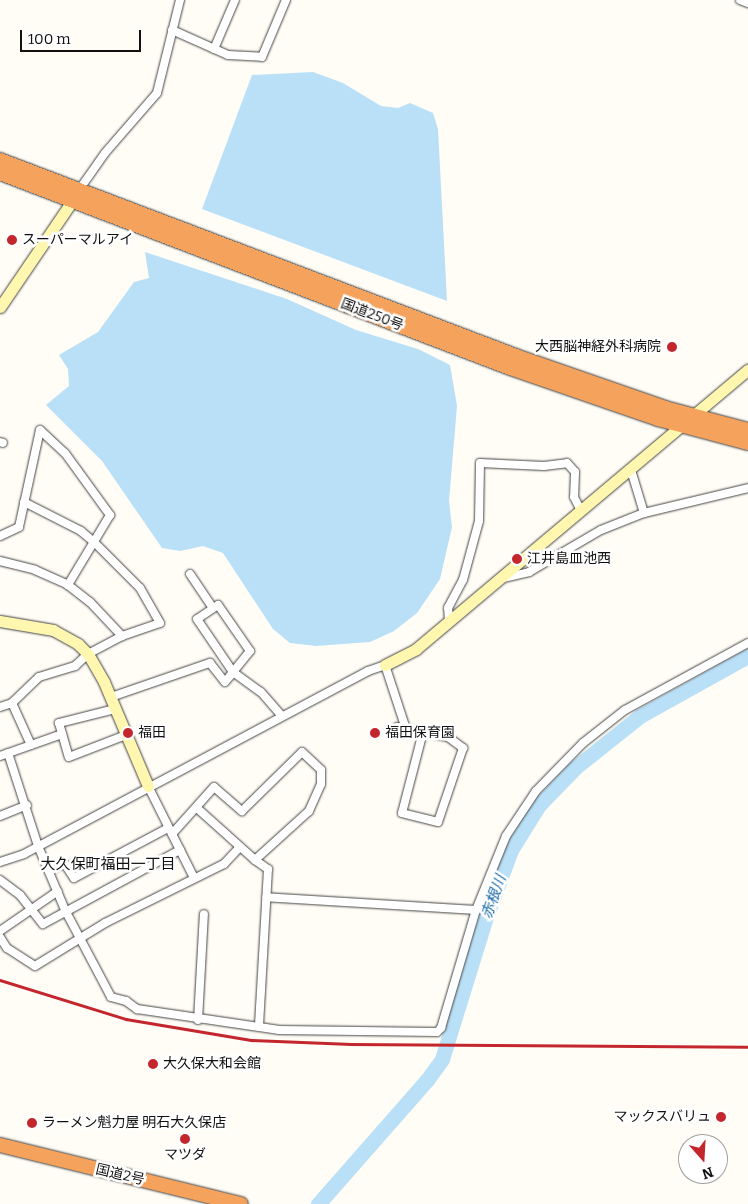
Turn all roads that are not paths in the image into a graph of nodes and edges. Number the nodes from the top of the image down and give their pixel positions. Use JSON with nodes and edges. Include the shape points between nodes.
{"nodes":[{"id":1,"x":180,"y":0,"type":"edge"},
{"id":2,"x":235,"y":0,"type":"edge"},
{"id":3,"x":286,"y":0,"type":"edge"},
{"id":4,"x":740,"y":0,"type":"edge"},
{"id":5,"x":748,"y":3,"type":"edge"},
{"id":6,"x":172,"y":30,"type":"junction"},
{"id":7,"x":214,"y":49,"type":"junction"},
{"id":8,"x":0,"y":160,"type":"edge"},
{"id":9,"x":0,"y":172,"type":"edge"},
{"id":10,"x":76,"y":195,"type":"junction"},
{"id":11,"x":0,"y":307,"type":"edge"},
{"id":12,"x":748,"y":369,"type":"edge"},
{"id":13,"x":692,"y":416,"type":"junction"},
{"id":14,"x":681,"y":426,"type":"junction"},
{"id":15,"x":748,"y":430,"type":"edge"},
{"id":16,"x":748,"y":443,"type":"edge"},
{"id":17,"x":631,"y":470,"type":"junction"},
{"id":18,"x":748,"y":488,"type":"edge"},
{"id":19,"x":24,"y":502,"type":"junction"},
{"id":20,"x":581,"y":511,"type":"junction"},
{"id":21,"x":644,"y":513,"type":"junction"},
{"id":22,"x":0,"y":536,"type":"edge"},
{"id":23,"x":94,"y":542,"type":"junction"},
{"id":24,"x":0,"y":561,"type":"edge"},
{"id":25,"x":520,"y":562,"type":"junction"},
{"id":26,"x":529,"y":572,"type":"junction"},
{"id":27,"x":190,"y":574,"type":"dead end"},
{"id":28,"x":499,"y":579,"type":"junction"},
{"id":29,"x":68,"y":585,"type":"junction"},
{"id":30,"x":212,"y":607,"type":"junction"},
{"id":31,"x":0,"y":621,"type":"edge"},
{"id":32,"x":449,"y":621,"type":"junction"},
{"id":33,"x":122,"y":636,"type":"junction"},
{"id":34,"x":748,"y":643,"type":"edge"},
{"id":35,"x":88,"y":654,"type":"junction"},
{"id":36,"x":386,"y":665,"type":"junction"},
{"id":37,"x":233,"y":672,"type":"junction"},
{"id":38,"x":111,"y":697,"type":"junction"},
{"id":39,"x":12,"y":702,"type":"junction"},
{"id":40,"x":0,"y":707,"type":"edge"},
{"id":41,"x":115,"y":709,"type":"junction"},
{"id":42,"x":282,"y":716,"type":"junction"},
{"id":43,"x":398,"y":727,"type":"dead end"},
{"id":44,"x":406,"y":728,"type":"junction"},
{"id":45,"x":423,"y":732,"type":"junction"},
{"id":46,"x":62,"y":734,"type":"junction"},
{"id":47,"x":126,"y":735,"type":"junction"},
{"id":48,"x":31,"y":745,"type":"junction"},
{"id":49,"x":4,"y":755,"type":"edge"},
{"id":50,"x":148,"y":786,"type":"junction"},
{"id":51,"x":27,"y":805,"type":"junction"},
{"id":52,"x":197,"y":808,"type":"junction"},
{"id":53,"x":0,"y":816,"type":"edge"},
{"id":54,"x":170,"y":831,"type":"junction"},
{"id":55,"x":38,"y":846,"type":"junction"},
{"id":56,"x":240,"y":847,"type":"junction"},
{"id":57,"x":180,"y":850,"type":"junction"},
{"id":58,"x":255,"y":860,"type":"junction"},
{"id":59,"x":0,"y":862,"type":"edge"},
{"id":60,"x":49,"y":871,"type":"junction"},
{"id":61,"x":194,"y":878,"type":"junction"},
{"id":62,"x":0,"y":880,"type":"edge"},
{"id":63,"x":58,"y":891,"type":"junction"},
{"id":64,"x":266,"y":897,"type":"junction"},
{"id":65,"x":65,"y":910,"type":"junction"},
{"id":66,"x":476,"y":910,"type":"junction"},
{"id":67,"x":31,"y":911,"type":"junction"},
{"id":68,"x":204,"y":914,"type":"dead end"},
{"id":69,"x":0,"y":931,"type":"edge"},
{"id":70,"x":0,"y":937,"type":"edge"},
{"id":71,"x":79,"y":938,"type":"junction"},
{"id":72,"x":198,"y":1020,"type":"junction"},
{"id":73,"x":259,"y":1027,"type":"junction"},
{"id":74,"x":0,"y":1145,"type":"edge"},
{"id":75,"x":241,"y":1204,"type":"edge"}],
"edges":[{"from":1,"to":6,"type":"street"},
{"from":2,"to":7,"type":"street"},
{"from":3,"to":7,"type":"street","via":[[262,58],[228,55]]},
{"from":4,"to":5,"type":"street"},
{"from":6,"to":7,"type":"street"},
{"from":6,"to":10,"type":"street","via":[[156,93],[105,153]]},
{"from":8,"to":10,"type":"highway","name":"国道250号"},
{"from":9,"to":10,"type":"highway","name":"国道250号"},
{"from":10,"to":11,"type":"street"},
{"from":10,"to":13,"type":"highway","name":"国道250号","via":[[516,356]]},
{"from":10,"to":14,"type":"highway","name":"国道250号","via":[[510,368]]},
{"from":12,"to":13,"type":"street"},
{"from":13,"to":14,"type":"street"},
{"from":13,"to":15,"type":"highway","name":"国道250号"},
{"from":14,"to":16,"type":"highway","name":"国道250号"},
{"from":14,"to":17,"type":"street"},
{"from":17,"to":20,"type":"street"},
{"from":17,"to":21,"type":"street"},
{"from":18,"to":21,"type":"street"},
{"from":19,"to":22,"type":"street","via":[[19,527]]},
{"from":19,"to":23,"type":"street","via":[[81,531]]},
{"from":19,"to":23,"type":"street","via":[[40,430],[65,453],[110,515]]},
{"from":20,"to":25,"type":"street"},
{"from":20,"to":32,"type":"street","via":[[574,496],[575,472],[567,463],[544,466],[480,464],[479,521],[464,580],[448,608]]},
{"from":21,"to":26,"type":"street","via":[[601,530]]},
{"from":23,"to":29,"type":"street"},
{"from":23,"to":33,"type":"street","via":[[140,588],[160,623]]},
{"from":24,"to":29,"type":"street","via":[[35,570]]},
{"from":25,"to":26,"type":"street"},
{"from":25,"to":28,"type":"street"},
{"from":26,"to":28,"type":"street"},
{"from":27,"to":30,"type":"street"},
{"from":28,"to":32,"type":"street"},
{"from":29,"to":33,"type":"street","via":[[90,602]]},
{"from":30,"to":37,"type":"street","via":[[196,619]]},
{"from":30,"to":37,"type":"street","via":[[218,605],[250,651]]},
{"from":31,"to":35,"type":"street","via":[[54,630]]},
{"from":32,"to":36,"type":"street","via":[[416,650]]},
{"from":33,"to":35,"type":"street"},
{"from":34,"to":66,"type":"street","via":[[625,710],[583,743],[536,791],[511,829]]},
{"from":35,"to":38,"type":"street"},
{"from":35,"to":39,"type":"street","via":[[76,666],[38,677]]},
{"from":36,"to":42,"type":"street","via":[[368,671]]},
{"from":36,"to":44,"type":"street"},
{"from":37,"to":38,"type":"street","via":[[225,682],[210,663]]},
{"from":37,"to":42,"type":"street","via":[[261,692]]},
{"from":38,"to":41,"type":"street"},
{"from":39,"to":40,"type":"street"},
{"from":39,"to":48,"type":"street"},
{"from":41,"to":46,"type":"street","via":[[59,723]]},
{"from":41,"to":47,"type":"street"},
{"from":42,"to":50,"type":"street"},
{"from":43,"to":44,"type":"street"},
{"from":44,"to":45,"type":"street"},
{"from":45,"to":45,"type":"street","via":[[448,737],[464,748],[438,822],[402,813]]},
{"from":46,"to":47,"type":"street","via":[[69,757]]},
{"from":46,"to":48,"type":"street"},
{"from":47,"to":50,"type":"street"},
{"from":48,"to":49,"type":"street"},
{"from":49,"to":51,"type":"street"},
{"from":50,"to":54,"type":"street"},
{"from":50,"to":55,"type":"street"},
{"from":51,"to":53,"type":"street"},
{"from":51,"to":55,"type":"street"},
{"from":52,"to":54,"type":"street"},
{"from":52,"to":56,"type":"street"},
{"from":52,"to":58,"type":"street","via":[[214,786],[242,811],[302,752],[317,763],[321,784],[309,811]]},
{"from":54,"to":57,"type":"street"},
{"from":54,"to":60,"type":"street","via":[[74,878],[64,863]]},
{"from":55,"to":59,"type":"street"},
{"from":55,"to":60,"type":"street"},
{"from":56,"to":58,"type":"street"},
{"from":56,"to":61,"type":"street","via":[[224,864]]},
{"from":57,"to":61,"type":"street"},
{"from":57,"to":65,"type":"street"},
{"from":58,"to":64,"type":"street","via":[[268,869]]},
{"from":60,"to":63,"type":"street"},
{"from":61,"to":71,"type":"street"},
{"from":62,"to":67,"type":"street","via":[[20,895]]},
{"from":63,"to":65,"type":"street"},
{"from":63,"to":67,"type":"street"},
{"from":64,"to":66,"type":"street"},
{"from":64,"to":73,"type":"street"},
{"from":65,"to":67,"type":"street","via":[[43,924]]},
{"from":65,"to":71,"type":"street"},
{"from":66,"to":73,"type":"street","via":[[442,1028],[437,1032],[322,1033]]},
{"from":67,"to":69,"type":"street"},
{"from":68,"to":72,"type":"street"},
{"from":70,"to":71,"type":"street","via":[[7,948],[34,966]]},
{"from":71,"to":72,"type":"street","via":[[111,997],[126,1001],[137,1009]]},
{"from":72,"to":73,"type":"street"},
{"from":74,"to":75,"type":"highway","name":"国道2号"}]}
